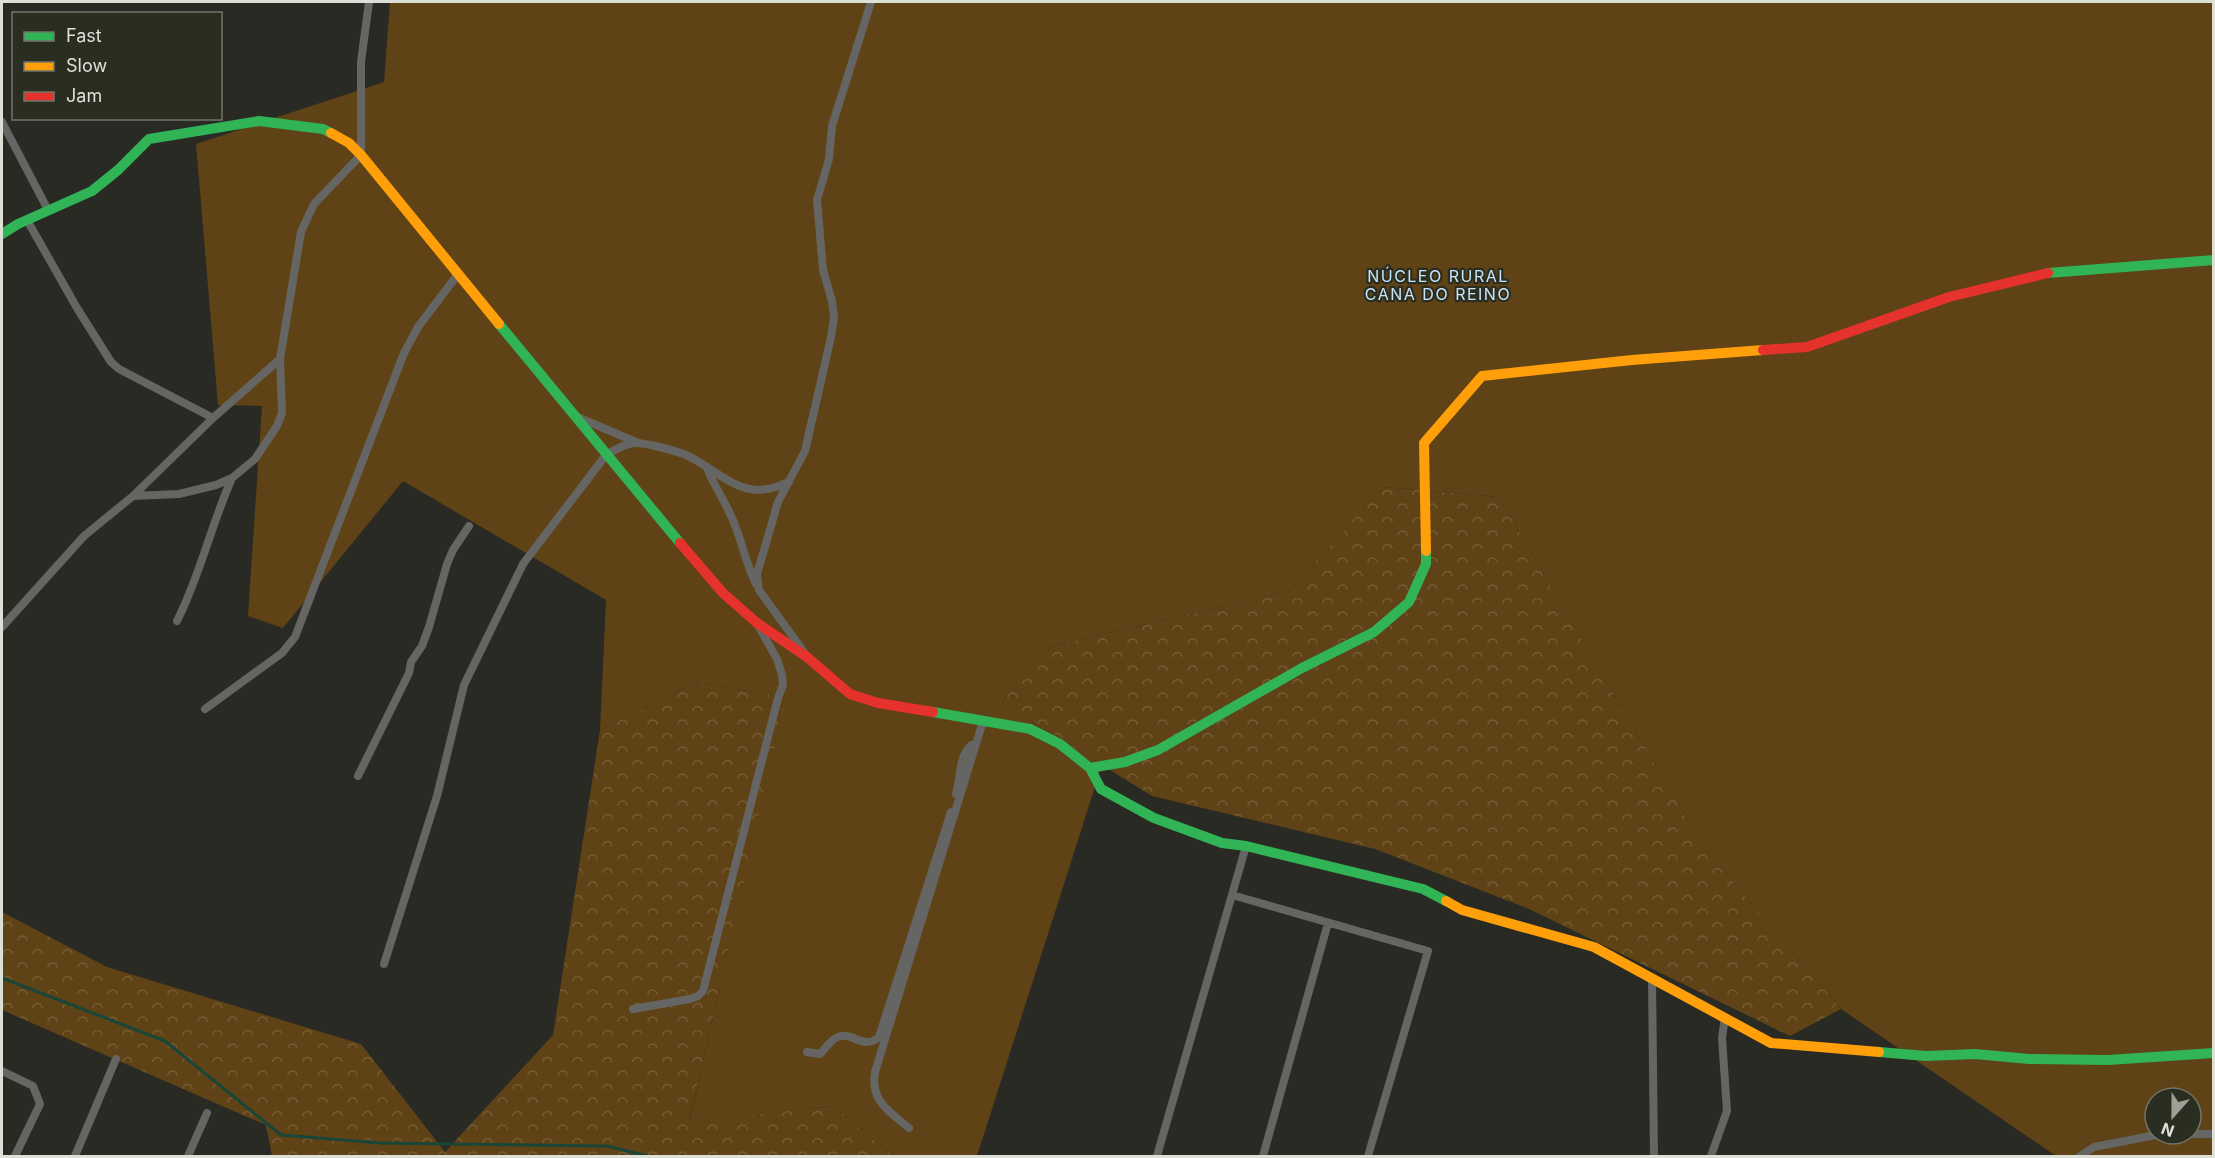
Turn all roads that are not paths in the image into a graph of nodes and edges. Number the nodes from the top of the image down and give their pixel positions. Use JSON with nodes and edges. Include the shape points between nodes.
{"nodes":[{"id":1,"x":369,"y":2,"type":"edge"},
{"id":2,"x":871,"y":2,"type":"edge"},
{"id":3,"x":2,"y":122,"type":"edge"},
{"id":4,"x":361,"y":155,"type":"junction"},
{"id":5,"x":48,"y":210,"type":"junction"},
{"id":6,"x":27,"y":220,"type":"junction"},
{"id":7,"x":2,"y":234,"type":"edge"},
{"id":8,"x":2214,"y":260,"type":"edge"},
{"id":9,"x":458,"y":274,"type":"junction"},
{"id":10,"x":279,"y":359,"type":"junction"},
{"id":11,"x":573,"y":414,"type":"junction"},
{"id":12,"x":213,"y":418,"type":"junction"},
{"id":13,"x":637,"y":443,"type":"junction"},
{"id":14,"x":606,"y":455,"type":"junction"},
{"id":15,"x":706,"y":468,"type":"junction"},
{"id":16,"x":232,"y":478,"type":"junction"},
{"id":17,"x":789,"y":482,"type":"junction"},
{"id":18,"x":133,"y":496,"type":"junction"},
{"id":19,"x":469,"y":526,"type":"dead end"},
{"id":20,"x":759,"y":590,"type":"junction"},
{"id":21,"x":177,"y":621,"type":"dead end"},
{"id":22,"x":757,"y":623,"type":"junction"},
{"id":23,"x":2,"y":627,"type":"edge"},
{"id":24,"x":807,"y":657,"type":"junction"},
{"id":25,"x":205,"y":709,"type":"dead end"},
{"id":26,"x":983,"y":721,"type":"junction"},
{"id":27,"x":976,"y":743,"type":"junction"},
{"id":28,"x":1090,"y":768,"type":"junction"},
{"id":29,"x":358,"y":776,"type":"dead end"},
{"id":30,"x":1246,"y":846,"type":"junction"},
{"id":31,"x":1232,"y":895,"type":"junction"},
{"id":32,"x":1328,"y":923,"type":"junction"},
{"id":33,"x":384,"y":964,"type":"dead end"},
{"id":34,"x":1652,"y":978,"type":"junction"},
{"id":35,"x":633,"y":1009,"type":"dead end"},
{"id":36,"x":1725,"y":1017,"type":"junction"},
{"id":37,"x":807,"y":1052,"type":"dead end"},
{"id":38,"x":2214,"y":1053,"type":"edge"},
{"id":39,"x":116,"y":1059,"type":"dead end"},
{"id":40,"x":2,"y":1071,"type":"edge"},
{"id":41,"x":207,"y":1113,"type":"dead end"},
{"id":42,"x":909,"y":1128,"type":"dead end"},
{"id":43,"x":2143,"y":1137,"type":"edge"},
{"id":44,"x":15,"y":1156,"type":"edge"},
{"id":45,"x":75,"y":1156,"type":"edge"},
{"id":46,"x":188,"y":1156,"type":"edge"},
{"id":47,"x":1157,"y":1156,"type":"edge"},
{"id":48,"x":1263,"y":1156,"type":"edge"},
{"id":49,"x":1368,"y":1156,"type":"edge"},
{"id":50,"x":1654,"y":1156,"type":"edge"},
{"id":51,"x":1711,"y":1156,"type":"edge"},
{"id":52,"x":2080,"y":1156,"type":"edge"}],
"edges":[{"from":1,"to":4,"type":"street","via":[[361,62]]},
{"from":2,"to":17,"type":"street","via":[[832,126],[829,159],[819,187],[823,270],[834,317],[804,451]]},
{"from":3,"to":5,"type":"street"},
{"from":4,"to":5,"type":"street","via":[[349,143],[323,129],[286,123],[259,122],[193,131],[149,139],[92,191]]},
{"from":4,"to":9,"type":"street"},
{"from":4,"to":10,"type":"street","via":[[314,204],[301,232]]},
{"from":5,"to":6,"type":"street"},
{"from":6,"to":7,"type":"street"},
{"from":6,"to":12,"type":"street","via":[[111,362]]},
{"from":8,"to":28,"type":"street","via":[[2056,271],[1949,297],[1807,347],[1482,376],[1424,442],[1426,564],[1408,602],[1374,632],[1158,750],[1125,762]]},
{"from":9,"to":11,"type":"street"},
{"from":9,"to":25,"type":"street","via":[[418,327],[404,353],[296,637],[282,653]]},
{"from":10,"to":12,"type":"street"},
{"from":10,"to":16,"type":"street","via":[[282,413],[277,426],[255,459]]},
{"from":11,"to":13,"type":"street"},
{"from":11,"to":14,"type":"street"},
{"from":12,"to":18,"type":"street"},
{"from":13,"to":14,"type":"street"},
{"from":13,"to":15,"type":"street","via":[[686,455]]},
{"from":14,"to":22,"type":"street","via":[[723,593]]},
{"from":14,"to":33,"type":"street","via":[[523,564],[464,685],[437,796]]},
{"from":15,"to":17,"type":"street","via":[[725,480],[755,490]]},
{"from":15,"to":20,"type":"street","via":[[732,517],[747,567]]},
{"from":16,"to":18,"type":"street","via":[[216,486],[179,494]]},
{"from":16,"to":21,"type":"street","via":[[190,596]]},
{"from":17,"to":20,"type":"street","via":[[764,544],[757,574]]},
{"from":18,"to":23,"type":"street","via":[[84,536]]},
{"from":19,"to":29,"type":"street","via":[[447,564],[422,646]]},
{"from":20,"to":24,"type":"street"},
{"from":22,"to":24,"type":"street"},
{"from":22,"to":35,"type":"street","via":[[777,659],[783,685],[703,991],[690,999]]},
{"from":24,"to":26,"type":"street","via":[[850,694],[878,703]]},
{"from":26,"to":27,"type":"street"},
{"from":26,"to":28,"type":"street","via":[[1045,735]]},
{"from":27,"to":37,"type":"street","via":[[963,755],[959,786],[879,1037],[866,1043],[840,1036],[820,1054]]},
{"from":27,"to":42,"type":"street","via":[[875,1072],[873,1086],[879,1099]]},
{"from":28,"to":30,"type":"street","via":[[1101,789],[1154,818],[1222,843]]},
{"from":30,"to":31,"type":"street"},
{"from":30,"to":34,"type":"street","via":[[1423,889],[1462,910],[1594,947]]},
{"from":31,"to":32,"type":"street"},
{"from":31,"to":47,"type":"street"},
{"from":32,"to":48,"type":"street"},
{"from":32,"to":49,"type":"street","via":[[1428,951]]},
{"from":34,"to":36,"type":"street"},
{"from":34,"to":50,"type":"street"},
{"from":36,"to":38,"type":"street","via":[[1771,1042],[1926,1056],[1975,1054],[2108,1060]]},
{"from":36,"to":51,"type":"street","via":[[1722,1038],[1727,1111]]},
{"from":39,"to":45,"type":"street"},
{"from":40,"to":44,"type":"street","via":[[33,1086],[40,1104]]},
{"from":41,"to":46,"type":"street"},
{"from":43,"to":52,"type":"street","via":[[2094,1147]]}]}
